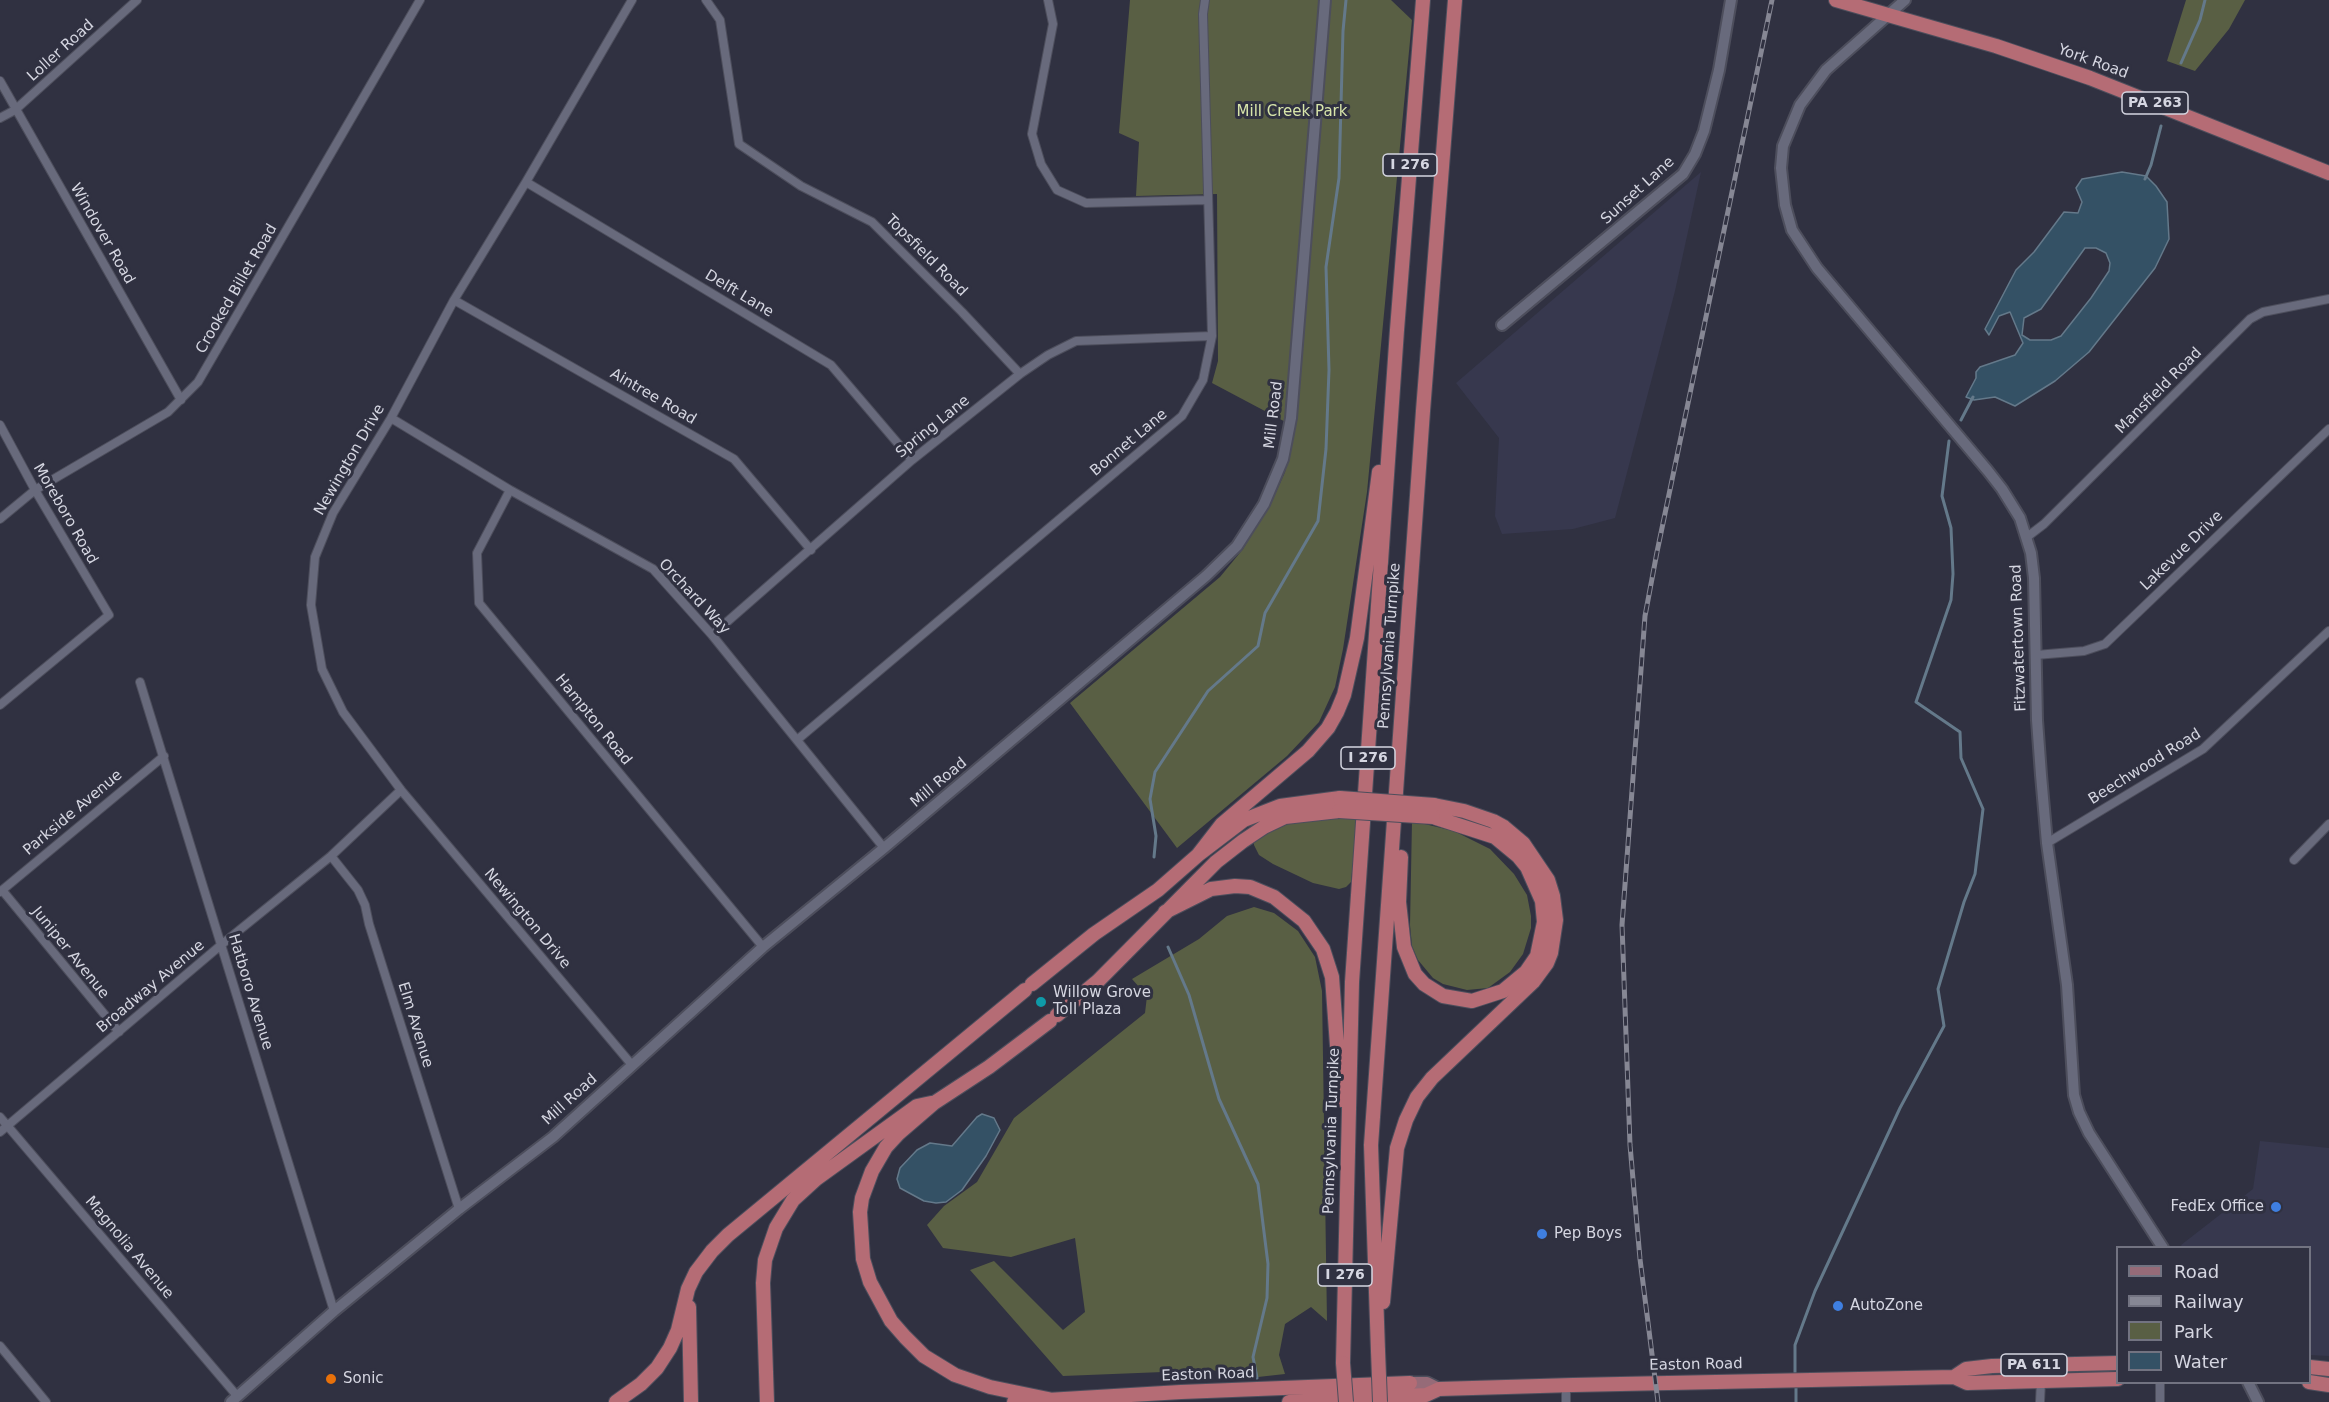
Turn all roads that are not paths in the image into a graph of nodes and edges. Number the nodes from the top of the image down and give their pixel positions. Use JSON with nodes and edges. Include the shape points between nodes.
{"nodes":[{"id":1,"x":137,"y":0,"type":"edge"},
{"id":2,"x":420,"y":0,"type":"edge"},
{"id":3,"x":632,"y":0,"type":"edge"},
{"id":4,"x":706,"y":0,"type":"edge"},
{"id":5,"x":1048,"y":0,"type":"edge"},
{"id":6,"x":1205,"y":0,"type":"edge"},
{"id":7,"x":1325,"y":0,"type":"edge"},
{"id":8,"x":1424,"y":0,"type":"edge"},
{"id":9,"x":1455,"y":0,"type":"edge"},
{"id":10,"x":1731,"y":0,"type":"edge"},
{"id":11,"x":1836,"y":0,"type":"edge"},
{"id":12,"x":1905,"y":0,"type":"edge"},
{"id":13,"x":1887,"y":15,"type":"junction"},
{"id":14,"x":0,"y":81,"type":"edge"},
{"id":15,"x":15,"y":110,"type":"junction"},
{"id":16,"x":0,"y":118,"type":"edge"},
{"id":17,"x":2329,"y":173,"type":"edge"},
{"id":18,"x":526,"y":182,"type":"junction"},
{"id":19,"x":1207,"y":200,"type":"junction"},
{"id":20,"x":2329,"y":299,"type":"edge"},
{"id":21,"x":454,"y":300,"type":"junction"},
{"id":22,"x":1502,"y":326,"type":"dead end"},
{"id":23,"x":1397,"y":330,"type":"junction"},
{"id":24,"x":1212,"y":336,"type":"junction"},
{"id":25,"x":1020,"y":374,"type":"junction"},
{"id":26,"x":181,"y":400,"type":"junction"},
{"id":27,"x":391,"y":418,"type":"junction"},
{"id":28,"x":0,"y":425,"type":"edge"},
{"id":29,"x":2329,"y":429,"type":"edge"},
{"id":30,"x":912,"y":460,"type":"junction"},
{"id":31,"x":35,"y":490,"type":"junction"},
{"id":32,"x":510,"y":490,"type":"junction"},
{"id":33,"x":0,"y":519,"type":"edge"},
{"id":34,"x":2026,"y":537,"type":"junction"},
{"id":35,"x":811,"y":550,"type":"junction"},
{"id":36,"x":2329,"y":632,"type":"edge"},
{"id":37,"x":712,"y":635,"type":"junction"},
{"id":38,"x":2036,"y":655,"type":"junction"},
{"id":39,"x":140,"y":682,"type":"dead end"},
{"id":40,"x":0,"y":705,"type":"edge"},
{"id":41,"x":797,"y":740,"type":"junction"},
{"id":42,"x":164,"y":756,"type":"junction"},
{"id":43,"x":1397,"y":782,"type":"junction"},
{"id":44,"x":401,"y":790,"type":"junction"},
{"id":45,"x":1339,"y":804,"type":"junction"},
{"id":46,"x":1433,"y":811,"type":"junction"},
{"id":47,"x":2329,"y":824,"type":"edge"},
{"id":48,"x":2047,"y":843,"type":"junction"},
{"id":49,"x":884,"y":848,"type":"junction"},
{"id":50,"x":1198,"y":855,"type":"junction"},
{"id":51,"x":331,"y":856,"type":"junction"},
{"id":52,"x":2294,"y":860,"type":"dead end"},
{"id":53,"x":1,"y":891,"type":"edge"},
{"id":54,"x":1165,"y":912,"type":"junction"},
{"id":55,"x":221,"y":945,"type":"junction"},
{"id":56,"x":763,"y":947,"type":"junction"},
{"id":57,"x":118,"y":1032,"type":"junction"},
{"id":58,"x":632,"y":1065,"type":"junction"},
{"id":59,"x":934,"y":1103,"type":"junction"},
{"id":60,"x":0,"y":1117,"type":"edge"},
{"id":61,"x":8,"y":1126,"type":"junction"},
{"id":62,"x":0,"y":1132,"type":"edge"},
{"id":63,"x":798,"y":1177,"type":"junction"},
{"id":64,"x":1346,"y":1186,"type":"junction"},
{"id":65,"x":459,"y":1209,"type":"junction"},
{"id":66,"x":2162,"y":1246,"type":"edge"},
{"id":67,"x":696,"y":1272,"type":"junction"},
{"id":68,"x":334,"y":1311,"type":"junction"},
{"id":69,"x":0,"y":1346,"type":"edge"},
{"id":70,"x":1378,"y":1351,"type":"junction"},
{"id":71,"x":2116,"y":1363,"type":"edge"},
{"id":72,"x":2311,"y":1367,"type":"edge"},
{"id":73,"x":2329,"y":1369,"type":"edge"},
{"id":74,"x":1954,"y":1377,"type":"junction"},
{"id":75,"x":2116,"y":1379,"type":"edge"},
{"id":76,"x":2041,"y":1381,"type":"junction"},
{"id":77,"x":1410,"y":1383,"type":"joint"},
{"id":78,"x":2311,"y":1383,"type":"edge"},
{"id":79,"x":2160,"y":1384,"type":"edge"},
{"id":80,"x":2249,"y":1384,"type":"edge"},
{"id":81,"x":1566,"y":1385,"type":"junction"},
{"id":82,"x":2329,"y":1385,"type":"edge"},
{"id":83,"x":1439,"y":1389,"type":"junction"},
{"id":84,"x":1206,"y":1397,"type":"edge"},
{"id":85,"x":234,"y":1399,"type":"edge"},
{"id":86,"x":1053,"y":1400,"type":"junction"},
{"id":87,"x":46,"y":1402,"type":"edge"},
{"id":88,"x":616,"y":1402,"type":"edge"},
{"id":89,"x":691,"y":1402,"type":"edge"},
{"id":90,"x":759,"y":1402,"type":"edge"},
{"id":91,"x":767,"y":1402,"type":"edge"},
{"id":92,"x":1014,"y":1402,"type":"edge"},
{"id":93,"x":1289,"y":1402,"type":"edge"},
{"id":94,"x":1346,"y":1402,"type":"edge"},
{"id":95,"x":1380,"y":1402,"type":"edge"},
{"id":96,"x":1566,"y":1402,"type":"edge"},
{"id":97,"x":2040,"y":1402,"type":"edge"},
{"id":98,"x":2160,"y":1402,"type":"edge"},
{"id":99,"x":2258,"y":1402,"type":"edge"}],
"edges":[{"from":1,"to":15,"type":"street","name":"Loller Road"},
{"from":2,"to":26,"type":"street","name":"Crooked Billet Road","via":[[198,382]]},
{"from":3,"to":18,"type":"street","name":"Newington Drive"},
{"from":4,"to":25,"type":"street","name":"Topsfield Road","via":[[720,20],[739,144],[801,186],[872,222]]},
{"from":5,"to":19,"type":"street","via":[[1053,24],[1032,134],[1041,165],[1057,190],[1086,203]]},
{"from":6,"to":19,"type":"street","name":"Bonnet Lane"},
{"from":7,"to":49,"type":"street","name":"Mill Road","via":[[1291,418],[1283,459],[1264,504],[1236,546],[1206,576]]},
{"from":8,"to":23,"type":"highway","name":"Pennsylvania Turnpike","number":"I 276"},
{"from":9,"to":43,"type":"highway","name":"Pennsylvania Turnpike","number":"I 276"},
{"from":10,"to":22,"type":"street","name":"Sunset Lane","via":[[1704,131],[1683,174]]},
{"from":11,"to":13,"type":"highway","number":"PA 263"},
{"from":12,"to":13,"type":"street","name":"Fitzwatertown Road"},
{"from":13,"to":17,"type":"highway","name":"York Road","number":"PA 263","via":[[2106,83]]},
{"from":13,"to":34,"type":"street","name":"Fitzwatertown Road","via":[[1826,70],[1800,105],[1783,146],[1780,168],[1785,205],[1792,230],[1803,248],[2002,489],[2020,518]]},
{"from":14,"to":15,"type":"street","name":"Windover Road"},
{"from":15,"to":16,"type":"street","name":"Loller Road"},
{"from":15,"to":26,"type":"street","name":"Windover Road"},
{"from":18,"to":21,"type":"street","name":"Newington Drive"},
{"from":18,"to":30,"type":"street","name":"Delft Lane","via":[[831,365]]},
{"from":19,"to":24,"type":"street","name":"Bonnet Lane"},
{"from":20,"to":34,"type":"street","name":"Mansfield Road","via":[[2263,312],[2250,319],[2044,524]]},
{"from":21,"to":27,"type":"street","name":"Newington Drive"},
{"from":21,"to":35,"type":"street","name":"Aintree Road","via":[[734,459]]},
{"from":23,"to":50,"type":"highway","via":[[1357,638],[1344,695],[1328,728],[1308,751],[1222,824]]},
{"from":23,"to":64,"type":"highway","name":"Pennsylvania Turnpike","number":"I 276","via":[[1352,982]]},
{"from":24,"to":25,"type":"street","name":"Spring Lane","via":[[1076,341]]},
{"from":24,"to":41,"type":"street","name":"Bonnet Lane","via":[[1203,381],[1182,416]]},
{"from":25,"to":30,"type":"street","name":"Spring Lane"},
{"from":26,"to":31,"type":"street","name":"Crooked Billet Road","via":[[168,412]]},
{"from":27,"to":32,"type":"street","name":"Orchard Way"},
{"from":27,"to":44,"type":"street","name":"Newington Drive","via":[[333,513],[315,557],[311,605],[322,669],[343,712]]},
{"from":28,"to":31,"type":"street","name":"Moreboro Road"},
{"from":29,"to":38,"type":"street","name":"Lakevue Drive","via":[[2105,644],[2084,651]]},
{"from":30,"to":35,"type":"street","name":"Spring Lane"},
{"from":31,"to":33,"type":"street","name":"Crooked Billet Road"},
{"from":31,"to":40,"type":"street","name":"Moreboro Road","via":[[109,615]]},
{"from":32,"to":37,"type":"street","name":"Orchard Way","via":[[653,569]]},
{"from":32,"to":56,"type":"street","name":"Hampton Road","via":[[477,553],[479,603]]},
{"from":34,"to":38,"type":"street","name":"Fitzwatertown Road","via":[[2034,578]]},
{"from":35,"to":37,"type":"street","name":"Spring Lane"},
{"from":36,"to":48,"type":"street","name":"Beechwood Road","via":[[2203,749]]},
{"from":37,"to":41,"type":"street","name":"Orchard Way"},
{"from":38,"to":48,"type":"street","name":"Fitzwatertown Road"},
{"from":39,"to":42,"type":"street","name":"Hatboro Avenue"},
{"from":41,"to":49,"type":"street","name":"Orchard Way"},
{"from":42,"to":53,"type":"street","name":"Parkside Avenue"},
{"from":42,"to":55,"type":"street","name":"Hatboro Avenue"},
{"from":43,"to":46,"type":"highway","via":[[1402,841],[1399,902],[1410,965],[1424,984],[1443,996],[1472,1001],[1489,997],[1514,984],[1537,957],[1544,922],[1542,901],[1518,855],[1494,837]]},
{"from":43,"to":70,"type":"highway","name":"Pennsylvania Turnpike","number":"I 276","via":[[1371,1145]]},
{"from":44,"to":51,"type":"street","name":"Broadway Avenue"},
{"from":44,"to":58,"type":"street","name":"Newington Drive"},
{"from":45,"to":46,"type":"highway","bridge":true},
{"from":45,"to":50,"type":"highway","via":[[1292,803],[1263,811],[1244,820]]},
{"from":45,"to":54,"type":"highway","via":[[1264,827],[1216,862]]},
{"from":46,"to":70,"type":"highway","via":[[1464,811],[1493,821],[1522,843],[1548,880],[1556,920],[1551,953],[1533,982],[1432,1078],[1404,1126],[1398,1148]]},
{"from":47,"to":52,"type":"street"},
{"from":48,"to":66,"type":"street","name":"Fitzwatertown Road","via":[[2067,985],[2074,1095],[2097,1146]]},
{"from":49,"to":56,"type":"street","name":"Mill Road"},
{"from":50,"to":63,"type":"highway","via":[[1158,890],[1094,933]]},
{"from":51,"to":55,"type":"street","name":"Broadway Avenue"},
{"from":51,"to":65,"type":"street","name":"Elm Avenue","via":[[365,904]]},
{"from":53,"to":57,"type":"street","name":"Juniper Avenue"},
{"from":54,"to":59,"type":"highway","via":[[1098,981],[1054,1018]]},
{"from":54,"to":64,"type":"highway","via":[[1211,889],[1250,887],[1284,903],[1314,934],[1332,977]]},
{"from":55,"to":57,"type":"street","name":"Broadway Avenue"},
{"from":55,"to":68,"type":"street","name":"Hatboro Avenue"},
{"from":56,"to":58,"type":"street","name":"Mill Road"},
{"from":57,"to":61,"type":"street","name":"Broadway Avenue"},
{"from":58,"to":65,"type":"street","name":"Mill Road","via":[[553,1137]]},
{"from":59,"to":86,"type":"highway","via":[[886,1147],[867,1183],[860,1212],[860,1236],[870,1282],[898,1329],[924,1356],[973,1382]]},
{"from":59,"to":91,"type":"highway","via":[[917,1106],[825,1172],[784,1213],[765,1260]]},
{"from":60,"to":61,"type":"street","name":"Magnolia Avenue"},
{"from":61,"to":62,"type":"street","name":"Broadway Avenue"},
{"from":61,"to":85,"type":"street","name":"Magnolia Avenue"},
{"from":63,"to":67,"type":"highway","via":[[728,1235]]},
{"from":63,"to":90,"type":"highway","via":[[771,1217],[758,1251],[755,1308]]},
{"from":64,"to":94,"type":"highway","name":"Pennsylvania Turnpike","number":"I 276","bridge":true},
{"from":65,"to":68,"type":"street","name":"Mill Road"},
{"from":67,"to":88,"type":"highway","via":[[670,1348],[657,1368]]},
{"from":67,"to":89,"type":"highway","via":[[689,1309]]},
{"from":68,"to":85,"type":"street","name":"Mill Road"},
{"from":69,"to":87,"type":"street"},
{"from":70,"to":95,"type":"highway","name":"Pennsylvania Turnpike","number":"I 276","bridge":true},
{"from":71,"to":74,"type":"highway","name":"Easton Road","number":"PA 611","via":[[1992,1366],[1966,1369]]},
{"from":72,"to":73,"type":"highway"},
{"from":74,"to":76,"type":"highway","name":"Easton Road","number":"PA 611","via":[[1967,1383]]},
{"from":74,"to":81,"type":"highway","name":"Easton Road","number":"PA 611"},
{"from":75,"to":76,"type":"highway","name":"Easton Road","number":"PA 611"},
{"from":76,"to":97,"type":"street"},
{"from":77,"to":83,"type":"main road","name":"Easton Road","number":"PA 611","via":[[1427,1383]]},
{"from":77,"to":84,"type":"highway","name":"Easton Road","number":"PA 611"},
{"from":78,"to":82,"type":"highway"},
{"from":79,"to":98,"type":"street"},
{"from":80,"to":99,"type":"street"},
{"from":81,"to":83,"type":"highway","name":"Easton Road","number":"PA 611"},
{"from":81,"to":96,"type":"street"},
{"from":83,"to":93,"type":"highway","name":"Easton Road","number":"PA 611","via":[[1426,1395]]},
{"from":84,"to":86,"type":"highway","name":"Easton Road","number":"PA 611"},
{"from":86,"to":92,"type":"highway","name":"Easton Road","number":"PA 611"}]}
